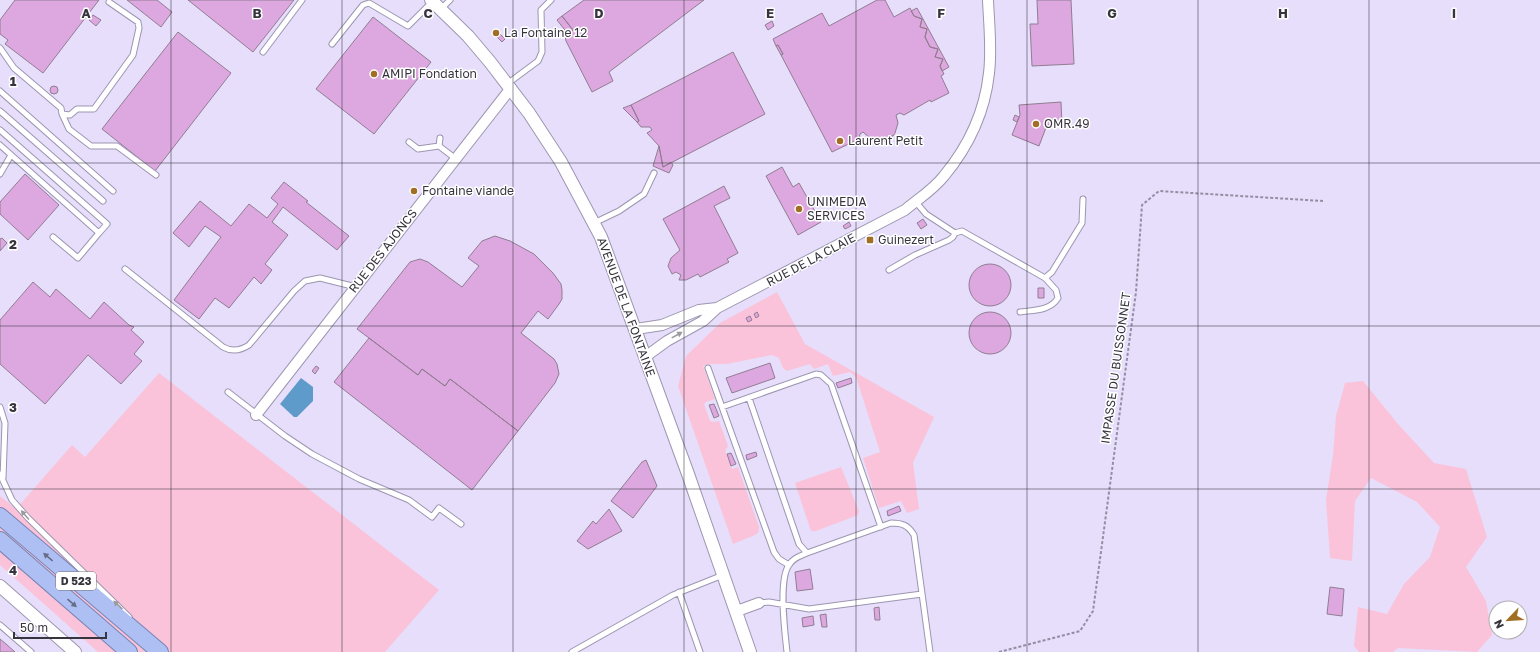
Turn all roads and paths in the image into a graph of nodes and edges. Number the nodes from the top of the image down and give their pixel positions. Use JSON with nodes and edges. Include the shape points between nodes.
{"nodes":[{"id":1,"x":302,"y":0,"type":"edge"},
{"id":2,"x":450,"y":0,"type":"edge"},
{"id":3,"x":551,"y":0,"type":"edge"},
{"id":4,"x":988,"y":0,"type":"edge"},
{"id":5,"x":109,"y":2,"type":"dead end"},
{"id":6,"x":435,"y":4,"type":"edge"},
{"id":7,"x":332,"y":44,"type":"dead end"},
{"id":8,"x":0,"y":48,"type":"edge"},
{"id":9,"x":263,"y":52,"type":"dead end"},
{"id":10,"x":509,"y":86,"type":"junction"},
{"id":11,"x":0,"y":91,"type":"edge"},
{"id":12,"x":0,"y":111,"type":"edge"},
{"id":13,"x":62,"y":114,"type":"junction"},
{"id":14,"x":0,"y":130,"type":"edge"},
{"id":15,"x":440,"y":138,"type":"dead end"},
{"id":16,"x":409,"y":142,"type":"dead end"},
{"id":17,"x":0,"y":145,"type":"edge"},
{"id":18,"x":439,"y":146,"type":"junction"},
{"id":19,"x":12,"y":155,"type":"junction"},
{"id":20,"x":456,"y":159,"type":"junction"},
{"id":21,"x":654,"y":173,"type":"dead end"},
{"id":22,"x":0,"y":174,"type":"edge"},
{"id":23,"x":156,"y":175,"type":"dead end"},
{"id":24,"x":113,"y":191,"type":"dead end"},
{"id":25,"x":1083,"y":199,"type":"dead end"},
{"id":26,"x":103,"y":201,"type":"dead end"},
{"id":27,"x":1323,"y":201,"type":"dead end"},
{"id":28,"x":915,"y":202,"type":"junction"},
{"id":29,"x":594,"y":223,"type":"junction"},
{"id":30,"x":98,"y":233,"type":"junction"},
{"id":31,"x":955,"y":233,"type":"junction"},
{"id":32,"x":52,"y":237,"type":"dead end"},
{"id":33,"x":125,"y":269,"type":"dead end"},
{"id":34,"x":889,"y":270,"type":"dead end"},
{"id":35,"x":1045,"y":278,"type":"junction"},
{"id":36,"x":356,"y":287,"type":"junction"},
{"id":37,"x":717,"y":308,"type":"junction"},
{"id":38,"x":1020,"y":312,"type":"dead end"},
{"id":39,"x":636,"y":329,"type":"junction"},
{"id":40,"x":644,"y":357,"type":"junction"},
{"id":41,"x":708,"y":368,"type":"dead end"},
{"id":42,"x":228,"y":392,"type":"dead end"},
{"id":43,"x":749,"y":398,"type":"junction"},
{"id":44,"x":0,"y":407,"type":"edge"},
{"id":45,"x":722,"y":407,"type":"junction"},
{"id":46,"x":256,"y":415,"type":"junction"},
{"id":47,"x":0,"y":474,"type":"edge"},
{"id":48,"x":3,"y":479,"type":"junction"},
{"id":49,"x":0,"y":516,"type":"edge"},
{"id":50,"x":461,"y":524,"type":"dead end"},
{"id":51,"x":881,"y":526,"type":"junction"},
{"id":52,"x":0,"y":540,"type":"edge"},
{"id":53,"x":807,"y":553,"type":"junction"},
{"id":54,"x":789,"y":565,"type":"junction"},
{"id":55,"x":724,"y":575,"type":"junction"},
{"id":56,"x":0,"y":586,"type":"edge"},
{"id":57,"x":679,"y":592,"type":"junction"},
{"id":58,"x":922,"y":594,"type":"junction"},
{"id":59,"x":759,"y":604,"type":"joint"},
{"id":60,"x":784,"y":604,"type":"junction"},
{"id":61,"x":736,"y":612,"type":"junction"},
{"id":62,"x":0,"y":625,"type":"edge"},
{"id":63,"x":156,"y":649,"type":"edge"},
{"id":64,"x":31,"y":652,"type":"edge"},
{"id":65,"x":75,"y":652,"type":"edge"},
{"id":66,"x":129,"y":652,"type":"edge"},
{"id":67,"x":572,"y":652,"type":"edge"},
{"id":68,"x":700,"y":652,"type":"edge"},
{"id":69,"x":750,"y":652,"type":"edge"},
{"id":70,"x":787,"y":652,"type":"edge"},
{"id":71,"x":930,"y":652,"type":"edge"},
{"id":72,"x":999,"y":652,"type":"edge"}],
"edges":[{"from":1,"to":9,"type":"lane"},
{"from":2,"to":6,"type":"lane"},
{"from":3,"to":10,"type":"lane","via":[[541,10],[542,52],[538,61]]},
{"from":4,"to":28,"type":"street","name":"RUE DE LA CLAIE","via":[[989,73],[976,125],[944,176]]},
{"from":5,"to":13,"type":"lane","via":[[138,22],[133,55],[94,109],[77,109],[70,114]]},
{"from":6,"to":7,"type":"lane","via":[[408,26],[369,3],[363,6]]},
{"from":6,"to":10,"type":"street","name":"AVENUE DE LA FONTAINE","via":[[468,36]]},
{"from":8,"to":13,"type":"lane","via":[[14,68],[61,108]]},
{"from":10,"to":20,"type":"street","name":"RUE DES AJONCS"},
{"from":10,"to":29,"type":"street","name":"AVENUE DE LA FONTAINE","via":[[557,156]]},
{"from":11,"to":24,"type":"lane"},
{"from":12,"to":26,"type":"lane"},
{"from":13,"to":23,"type":"lane","via":[[69,129],[91,146],[117,146]]},
{"from":14,"to":30,"type":"lane","via":[[107,224]]},
{"from":15,"to":18,"type":"lane"},
{"from":16,"to":18,"type":"lane","via":[[418,149]]},
{"from":17,"to":19,"type":"lane"},
{"from":18,"to":20,"type":"lane"},
{"from":19,"to":22,"type":"lane"},
{"from":19,"to":30,"type":"lane"},
{"from":20,"to":36,"type":"street","name":"RUE DES AJONCS"},
{"from":21,"to":29,"type":"lane","via":[[644,194],[620,211]]},
{"from":25,"to":35,"type":"lane","via":[[1082,223],[1052,272]]},
{"from":27,"to":72,"type":"path","name":"IMPASSE DU BUISSONNET","via":[[1159,191],[1142,205],[1136,292],[1093,611],[1080,631]]},
{"from":28,"to":31,"type":"lane","via":[[926,214]]},
{"from":28,"to":37,"type":"street","name":"RUE DE LA CLAIE","via":[[876,226]]},
{"from":29,"to":39,"type":"street","name":"AVENUE DE LA FONTAINE"},
{"from":30,"to":32,"type":"lane","via":[[78,258]]},
{"from":31,"to":34,"type":"lane","via":[[949,240],[915,254]]},
{"from":31,"to":35,"type":"lane","via":[[962,231]]},
{"from":33,"to":36,"type":"lane","via":[[223,347],[231,350],[249,345],[305,281],[320,278]]},
{"from":35,"to":38,"type":"lane","via":[[1056,290],[1058,298],[1054,304],[1044,309]]},
{"from":36,"to":46,"type":"street","name":"RUE DES AJONCS"},
{"from":37,"to":39,"type":"street","name":"RUE DE LA CLAIE","via":[[698,310],[662,325]]},
{"from":40,"to":37,"type":"street","name":"RUE DE LA CLAIE","one_way":true,"via":[[667,340],[703,321]]},
{"from":39,"to":40,"type":"street","name":"AVENUE DE LA FONTAINE"},
{"from":40,"to":55,"type":"street","name":"AVENUE DE LA FONTAINE"},
{"from":41,"to":45,"type":"lane"},
{"from":42,"to":46,"type":"lane"},
{"from":43,"to":45,"type":"lane"},
{"from":43,"to":51,"type":"lane","via":[[816,374],[827,379]]},
{"from":43,"to":53,"type":"lane","via":[[799,544]]},
{"from":44,"to":48,"type":"lane","via":[[5,423]]},
{"from":45,"to":54,"type":"lane","via":[[774,552],[779,559]]},
{"from":46,"to":50,"type":"lane","via":[[312,454],[359,479],[410,500],[432,517],[439,508]]},
{"from":47,"to":48,"type":"lane"},
{"from":63,"to":48,"type":"lane","one_way":true,"via":[[124,610],[28,518],[12,500]]},
{"from":63,"to":49,"type":"highway","number":"D 523","one_way":true},
{"from":51,"to":53,"type":"lane"},
{"from":51,"to":58,"type":"lane","via":[[891,523],[904,524],[914,535]]},
{"from":52,"to":66,"type":"highway","number":"D 523","one_way":true},
{"from":53,"to":54,"type":"lane","via":[[795,558]]},
{"from":54,"to":60,"type":"lane","via":[[784,575]]},
{"from":55,"to":57,"type":"lane"},
{"from":55,"to":61,"type":"street","name":"AVENUE DE LA FONTAINE"},
{"from":56,"to":65,"type":"street"},
{"from":57,"to":67,"type":"lane"},
{"from":57,"to":68,"type":"lane"},
{"from":58,"to":60,"type":"lane","via":[[809,609]]},
{"from":58,"to":71,"type":"lane"},
{"from":59,"to":60,"type":"lane"},
{"from":59,"to":61,"type":"street"},
{"from":60,"to":70,"type":"lane"},
{"from":61,"to":69,"type":"street","name":"AVENUE DE LA FONTAINE"},
{"from":62,"to":64,"type":"lane"}]}
